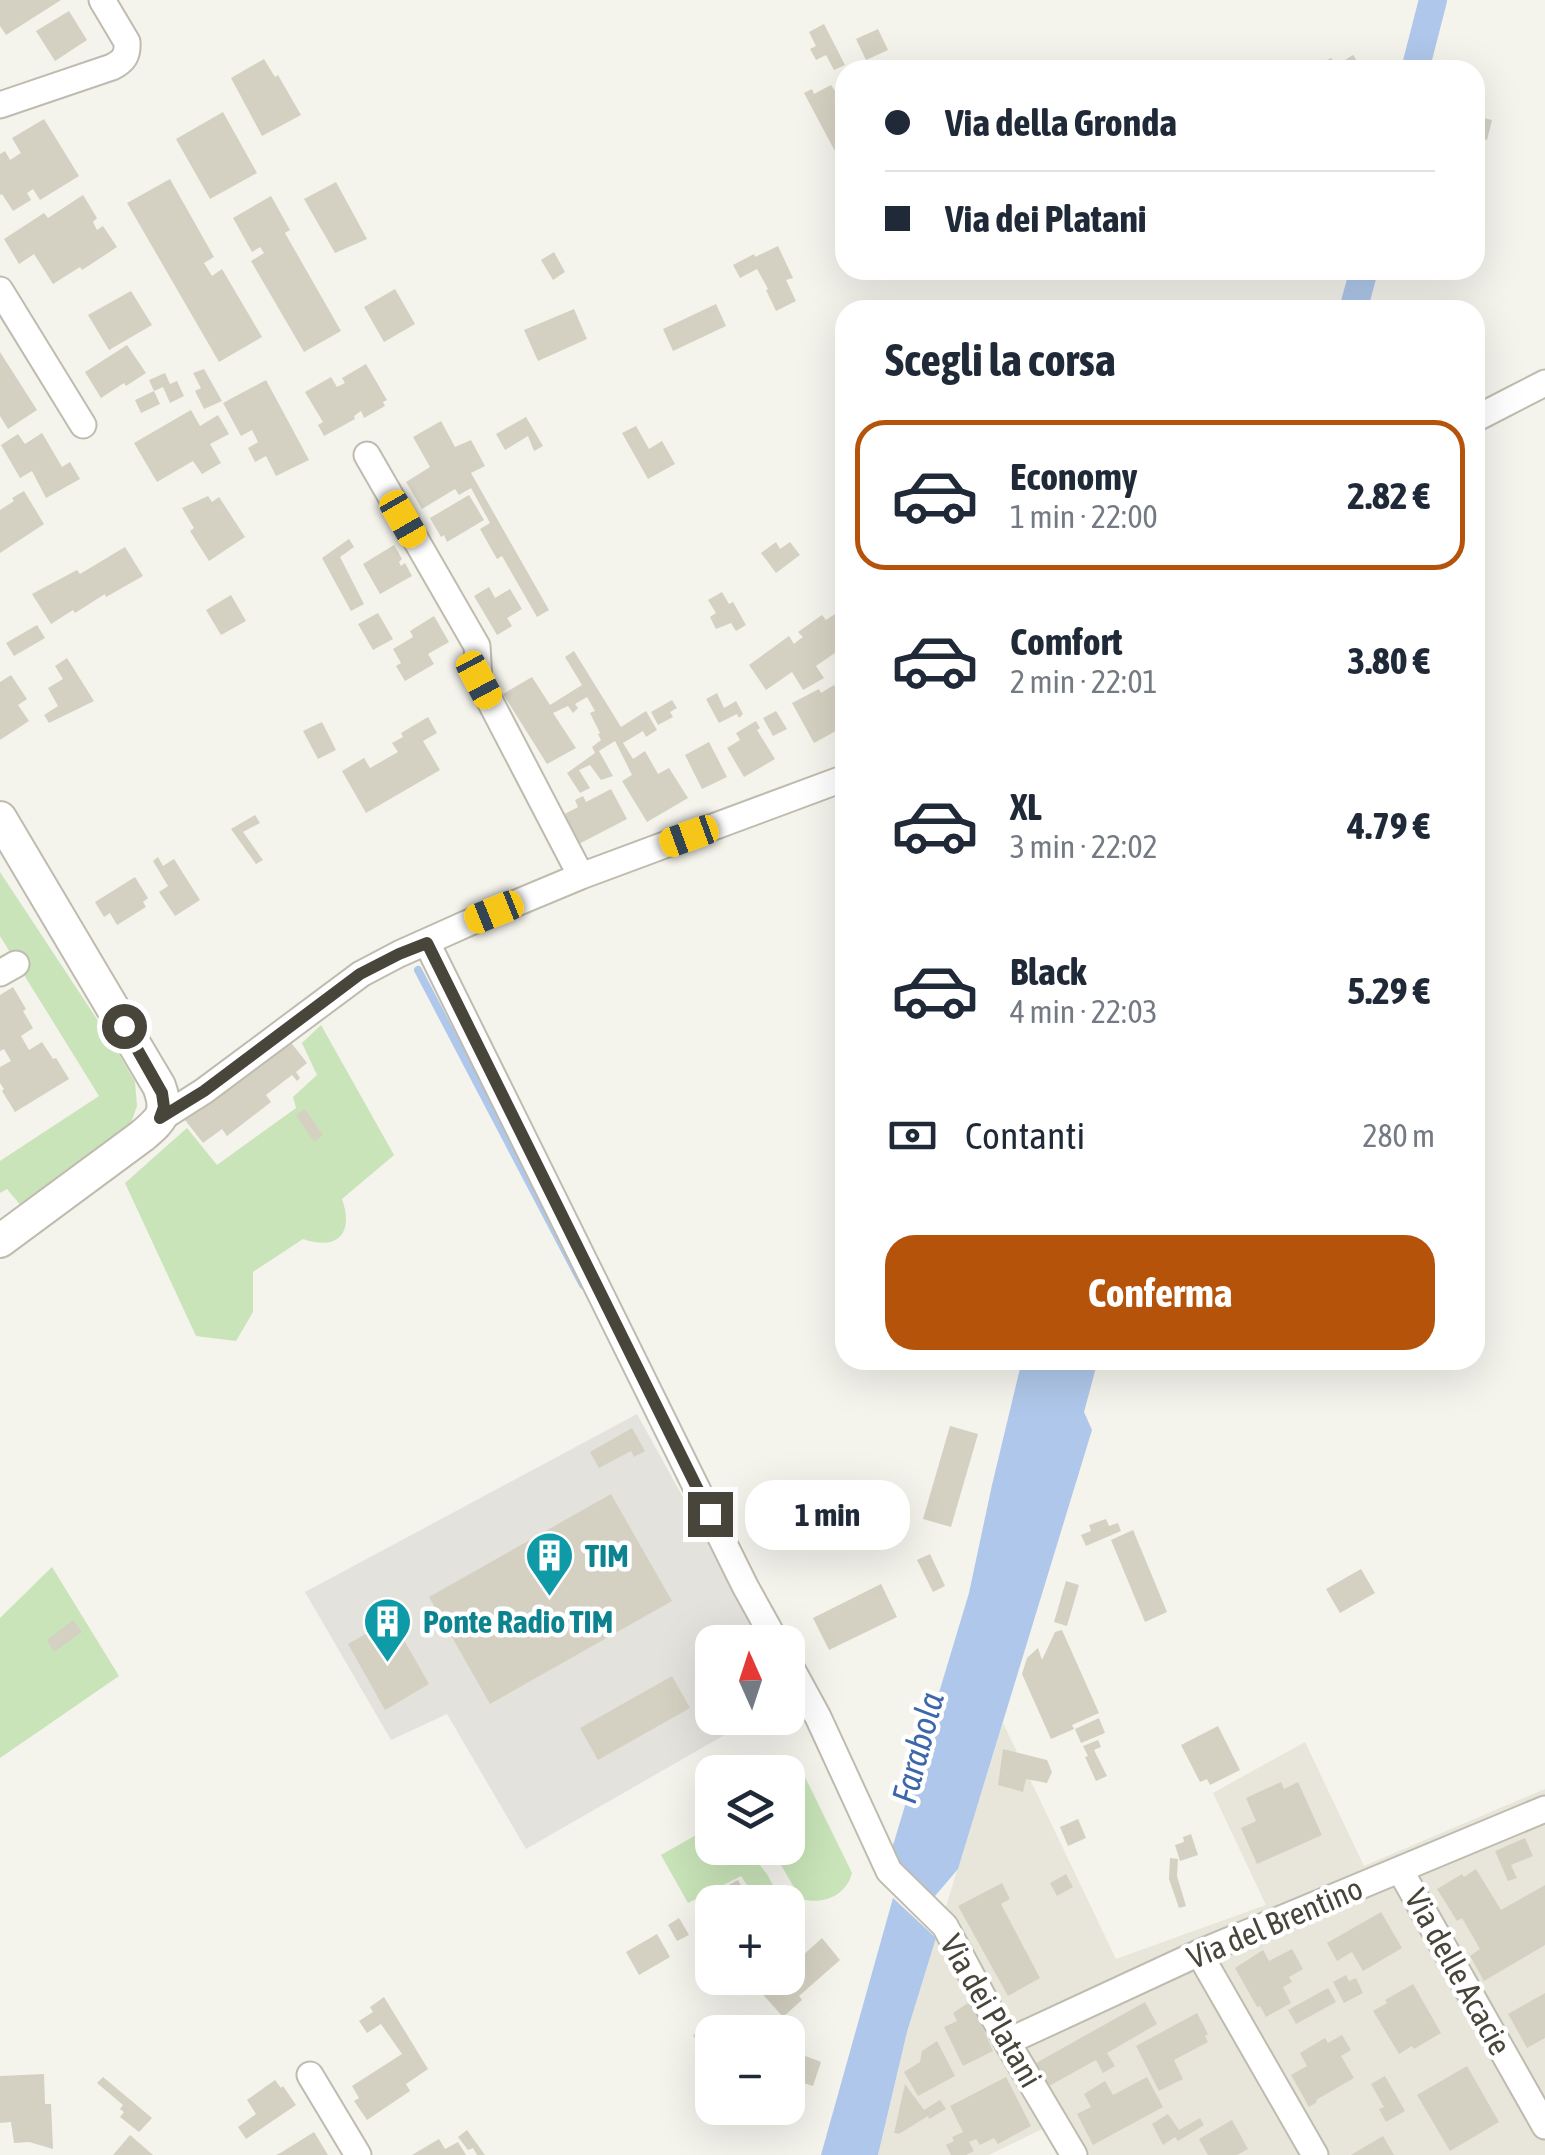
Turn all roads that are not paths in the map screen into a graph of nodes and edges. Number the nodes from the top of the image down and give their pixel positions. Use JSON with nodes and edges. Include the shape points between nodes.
{"nodes":[{"id":1,"x":102,"y":0,"type":"edge"},
{"id":2,"x":0,"y":105,"type":"edge"},
{"id":3,"x":0,"y":290,"type":"edge"},
{"id":4,"x":1545,"y":383,"type":"edge"},
{"id":5,"x":1485,"y":414,"type":"edge"},
{"id":6,"x":82,"y":425,"type":"dead end"},
{"id":7,"x":366,"y":455,"type":"dead end"},
{"id":8,"x":835,"y":782,"type":"edge"},
{"id":9,"x":0,"y":818,"type":"edge"},
{"id":10,"x":581,"y":876,"type":"junction"},
{"id":11,"x":427,"y":943,"type":"junction"},
{"id":12,"x":160,"y":1118,"type":"junction"},
{"id":13,"x":0,"y":1242,"type":"edge"},
{"id":14,"x":767,"y":1625,"type":"edge"},
{"id":15,"x":805,"y":1693,"type":"edge"},
{"id":16,"x":1545,"y":1808,"type":"edge"},
{"id":17,"x":1400,"y":1870,"type":"junction"},
{"id":18,"x":1199,"y":1954,"type":"junction"},
{"id":19,"x":1007,"y":2042,"type":"junction"},
{"id":20,"x":310,"y":2075,"type":"dead end"},
{"id":21,"x":1545,"y":2126,"type":"edge"},
{"id":22,"x":358,"y":2155,"type":"edge"},
{"id":23,"x":1074,"y":2155,"type":"edge"},
{"id":24,"x":1314,"y":2155,"type":"edge"}],
"edges":[{"from":1,"to":2,"type":"street","via":[[127,42],[126,56],[112,67]]},
{"from":3,"to":6,"type":"street"},
{"from":4,"to":5,"type":"street"},
{"from":7,"to":10,"type":"street","via":[[477,646],[479,680]]},
{"from":8,"to":10,"type":"street"},
{"from":9,"to":12,"type":"street","via":[[159,1086]]},
{"from":10,"to":11,"type":"street"},
{"from":11,"to":12,"type":"street","via":[[360,974]]},
{"from":11,"to":14,"type":"street"},
{"from":12,"to":13,"type":"street"},
{"from":15,"to":19,"type":"street","name":"Via dei Platani","via":[[889,1872],[945,1926]]},
{"from":16,"to":17,"type":"street","name":"Via del Brentino"},
{"from":17,"to":18,"type":"street","name":"Via del Brentino"},
{"from":17,"to":21,"type":"street","name":"Via delle Acacie"},
{"from":18,"to":19,"type":"street","name":"Via del Brentino"},
{"from":18,"to":24,"type":"street"},
{"from":19,"to":23,"type":"street","name":"Via dei Platani"},
{"from":20,"to":22,"type":"street"}]}
